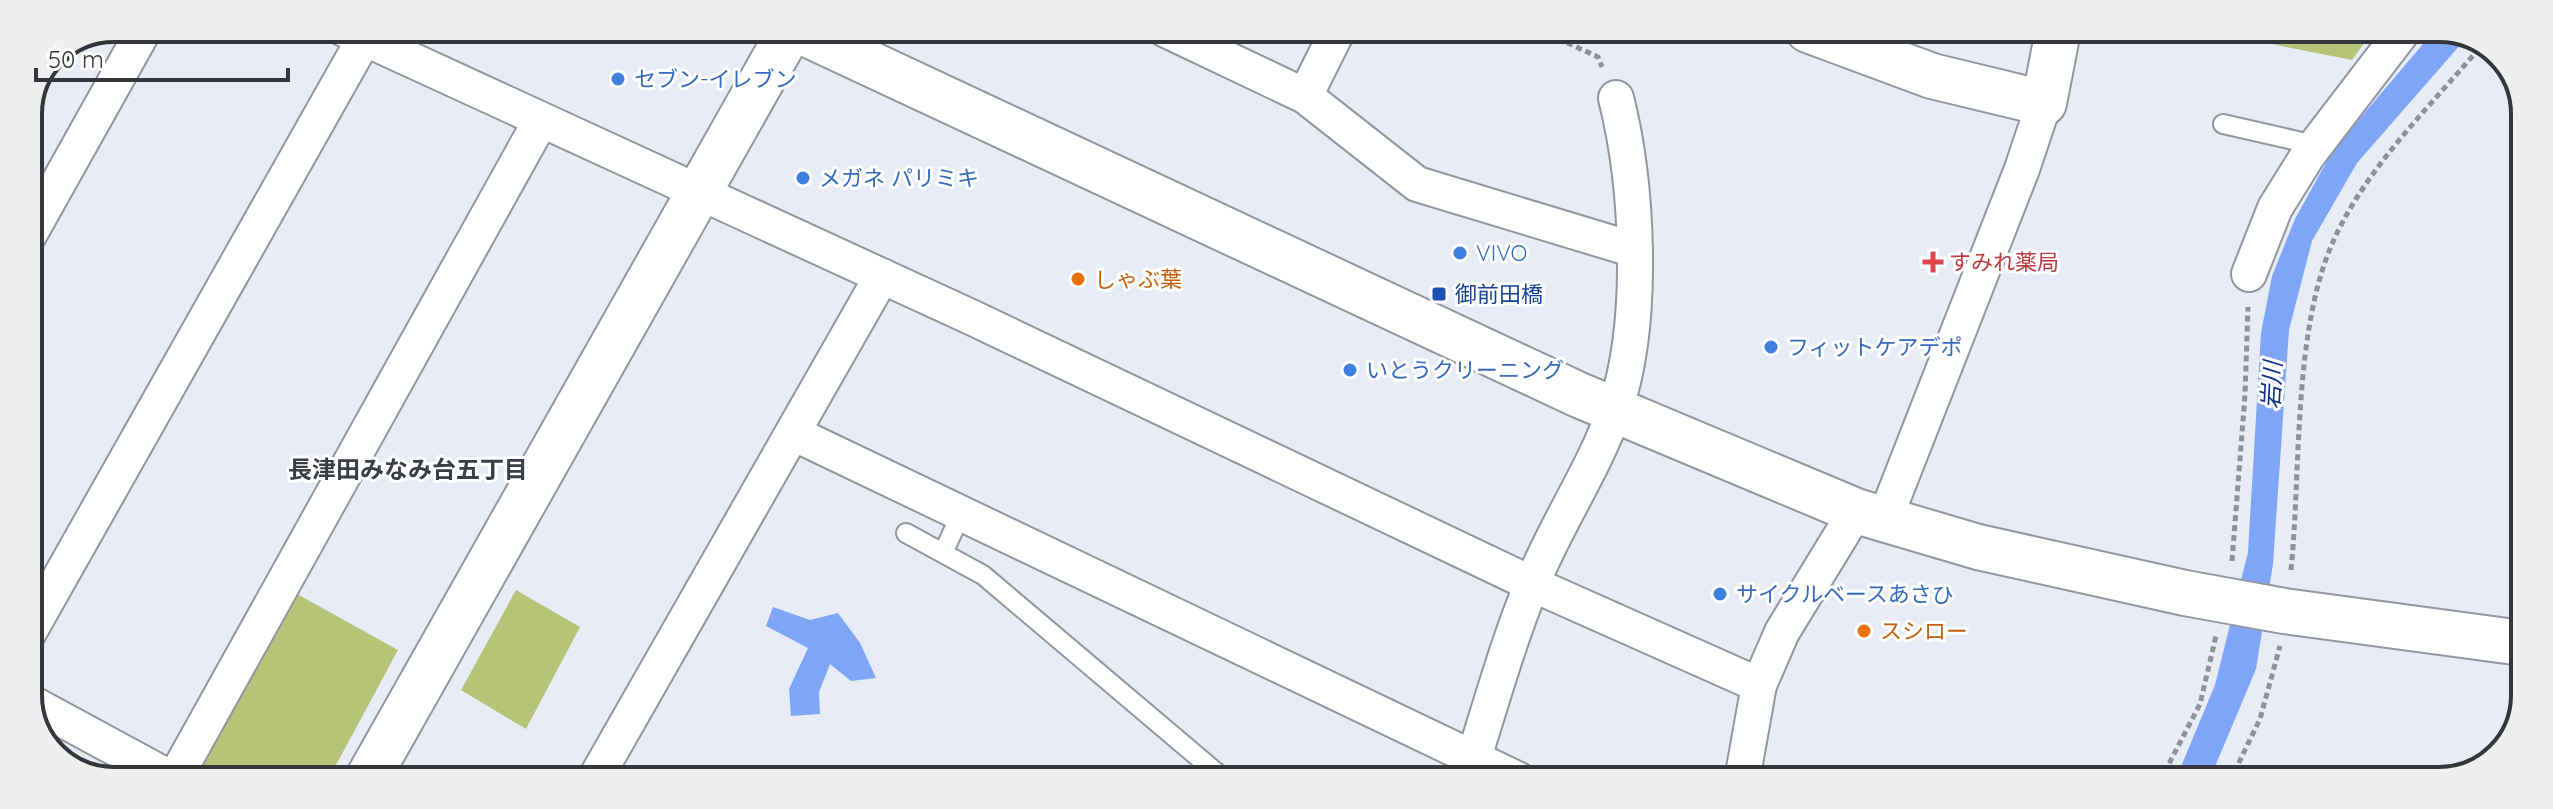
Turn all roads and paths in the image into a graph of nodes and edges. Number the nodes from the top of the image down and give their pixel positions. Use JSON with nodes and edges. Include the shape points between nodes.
{"nodes":[{"id":1,"x":137,"y":42,"type":"edge"},
{"id":2,"x":348,"y":42,"type":"edge"},
{"id":3,"x":372,"y":42,"type":"edge"},
{"id":4,"x":785,"y":42,"type":"edge"},
{"id":5,"x":821,"y":42,"type":"edge"},
{"id":6,"x":1191,"y":42,"type":"edge"},
{"id":7,"x":1332,"y":42,"type":"edge"},
{"id":8,"x":1566,"y":42,"type":"edge"},
{"id":9,"x":1840,"y":42,"type":"edge"},
{"id":10,"x":2056,"y":42,"type":"edge"},
{"id":11,"x":2395,"y":42,"type":"edge"},
{"id":12,"x":2476,"y":52,"type":"edge"},
{"id":13,"x":1305,"y":96,"type":"junction"},
{"id":14,"x":1616,"y":98,"type":"joint"},
{"id":15,"x":2044,"y":103,"type":"junction"},
{"id":16,"x":541,"y":120,"type":"junction"},
{"id":17,"x":2223,"y":124,"type":"dead end"},
{"id":18,"x":2315,"y":145,"type":"junction"},
{"id":19,"x":698,"y":193,"type":"junction"},
{"id":20,"x":42,"y":212,"type":"edge"},
{"id":21,"x":1635,"y":250,"type":"junction"},
{"id":22,"x":2249,"y":274,"type":"joint"},
{"id":23,"x":882,"y":276,"type":"junction"},
{"id":24,"x":1614,"y":411,"type":"junction"},
{"id":25,"x":795,"y":434,"type":"junction"},
{"id":26,"x":961,"y":514,"type":"junction"},
{"id":27,"x":1870,"y":516,"type":"junction"},
{"id":28,"x":906,"y":533,"type":"dead end"},
{"id":29,"x":943,"y":553,"type":"junction"},
{"id":30,"x":1532,"y":584,"type":"junction"},
{"id":31,"x":2225,"y":597,"type":"junction"},
{"id":32,"x":42,"y":608,"type":"edge"},
{"id":33,"x":2285,"y":609,"type":"junction"},
{"id":34,"x":2511,"y":641,"type":"edge"},
{"id":35,"x":1759,"y":685,"type":"junction"},
{"id":36,"x":43,"y":709,"type":"edge"},
{"id":37,"x":151,"y":767,"type":"edge"},
{"id":38,"x":178,"y":767,"type":"edge"},
{"id":39,"x":374,"y":767,"type":"edge"},
{"id":40,"x":602,"y":767,"type":"edge"},
{"id":41,"x":1210,"y":767,"type":"edge"},
{"id":42,"x":1464,"y":767,"type":"edge"},
{"id":43,"x":1471,"y":767,"type":"edge"},
{"id":44,"x":1744,"y":767,"type":"edge"},
{"id":45,"x":2167,"y":767,"type":"edge"},
{"id":46,"x":2237,"y":767,"type":"edge"}],
"edges":[{"from":1,"to":20,"type":"street"},
{"from":2,"to":32,"type":"street"},
{"from":3,"to":16,"type":"street"},
{"from":4,"to":19,"type":"street"},
{"from":5,"to":24,"type":"street"},
{"from":6,"to":13,"type":"street"},
{"from":7,"to":13,"type":"street"},
{"from":8,"to":14,"type":"path","via":[[1598,57]]},
{"from":9,"to":15,"type":"street","via":[[1932,76]]},
{"from":10,"to":15,"type":"street"},
{"from":11,"to":18,"type":"street"},
{"from":12,"to":33,"type":"path","via":[[2380,164],[2332,244],[2311,312]]},
{"from":13,"to":21,"type":"street","via":[[1417,184]]},
{"from":14,"to":21,"type":"street","via":[[1629,151]]},
{"from":15,"to":27,"type":"street","via":[[2022,169]]},
{"from":16,"to":19,"type":"street"},
{"from":16,"to":38,"type":"street"},
{"from":17,"to":18,"type":"lane"},
{"from":18,"to":22,"type":"street","via":[[2275,208]]},
{"from":19,"to":23,"type":"street"},
{"from":19,"to":39,"type":"street"},
{"from":21,"to":24,"type":"street","via":[[1627,368]]},
{"from":22,"to":31,"type":"path","via":[[2245,395]]},
{"from":23,"to":25,"type":"street"},
{"from":23,"to":30,"type":"street"},
{"from":24,"to":27,"type":"street"},
{"from":24,"to":30,"type":"street"},
{"from":25,"to":26,"type":"street"},
{"from":25,"to":40,"type":"street"},
{"from":26,"to":29,"type":"lane"},
{"from":26,"to":42,"type":"street"},
{"from":27,"to":31,"type":"street","via":[[1978,547]]},
{"from":27,"to":35,"type":"street","via":[[1782,632]]},
{"from":28,"to":29,"type":"lane"},
{"from":29,"to":41,"type":"lane","via":[[983,575]]},
{"from":30,"to":35,"type":"street"},
{"from":30,"to":43,"type":"street"},
{"from":31,"to":33,"type":"street"},
{"from":31,"to":45,"type":"path","via":[[2200,704]]},
{"from":33,"to":34,"type":"street"},
{"from":33,"to":46,"type":"path","via":[[2260,719]]},
{"from":35,"to":44,"type":"street"},
{"from":36,"to":37,"type":"street"}]}
